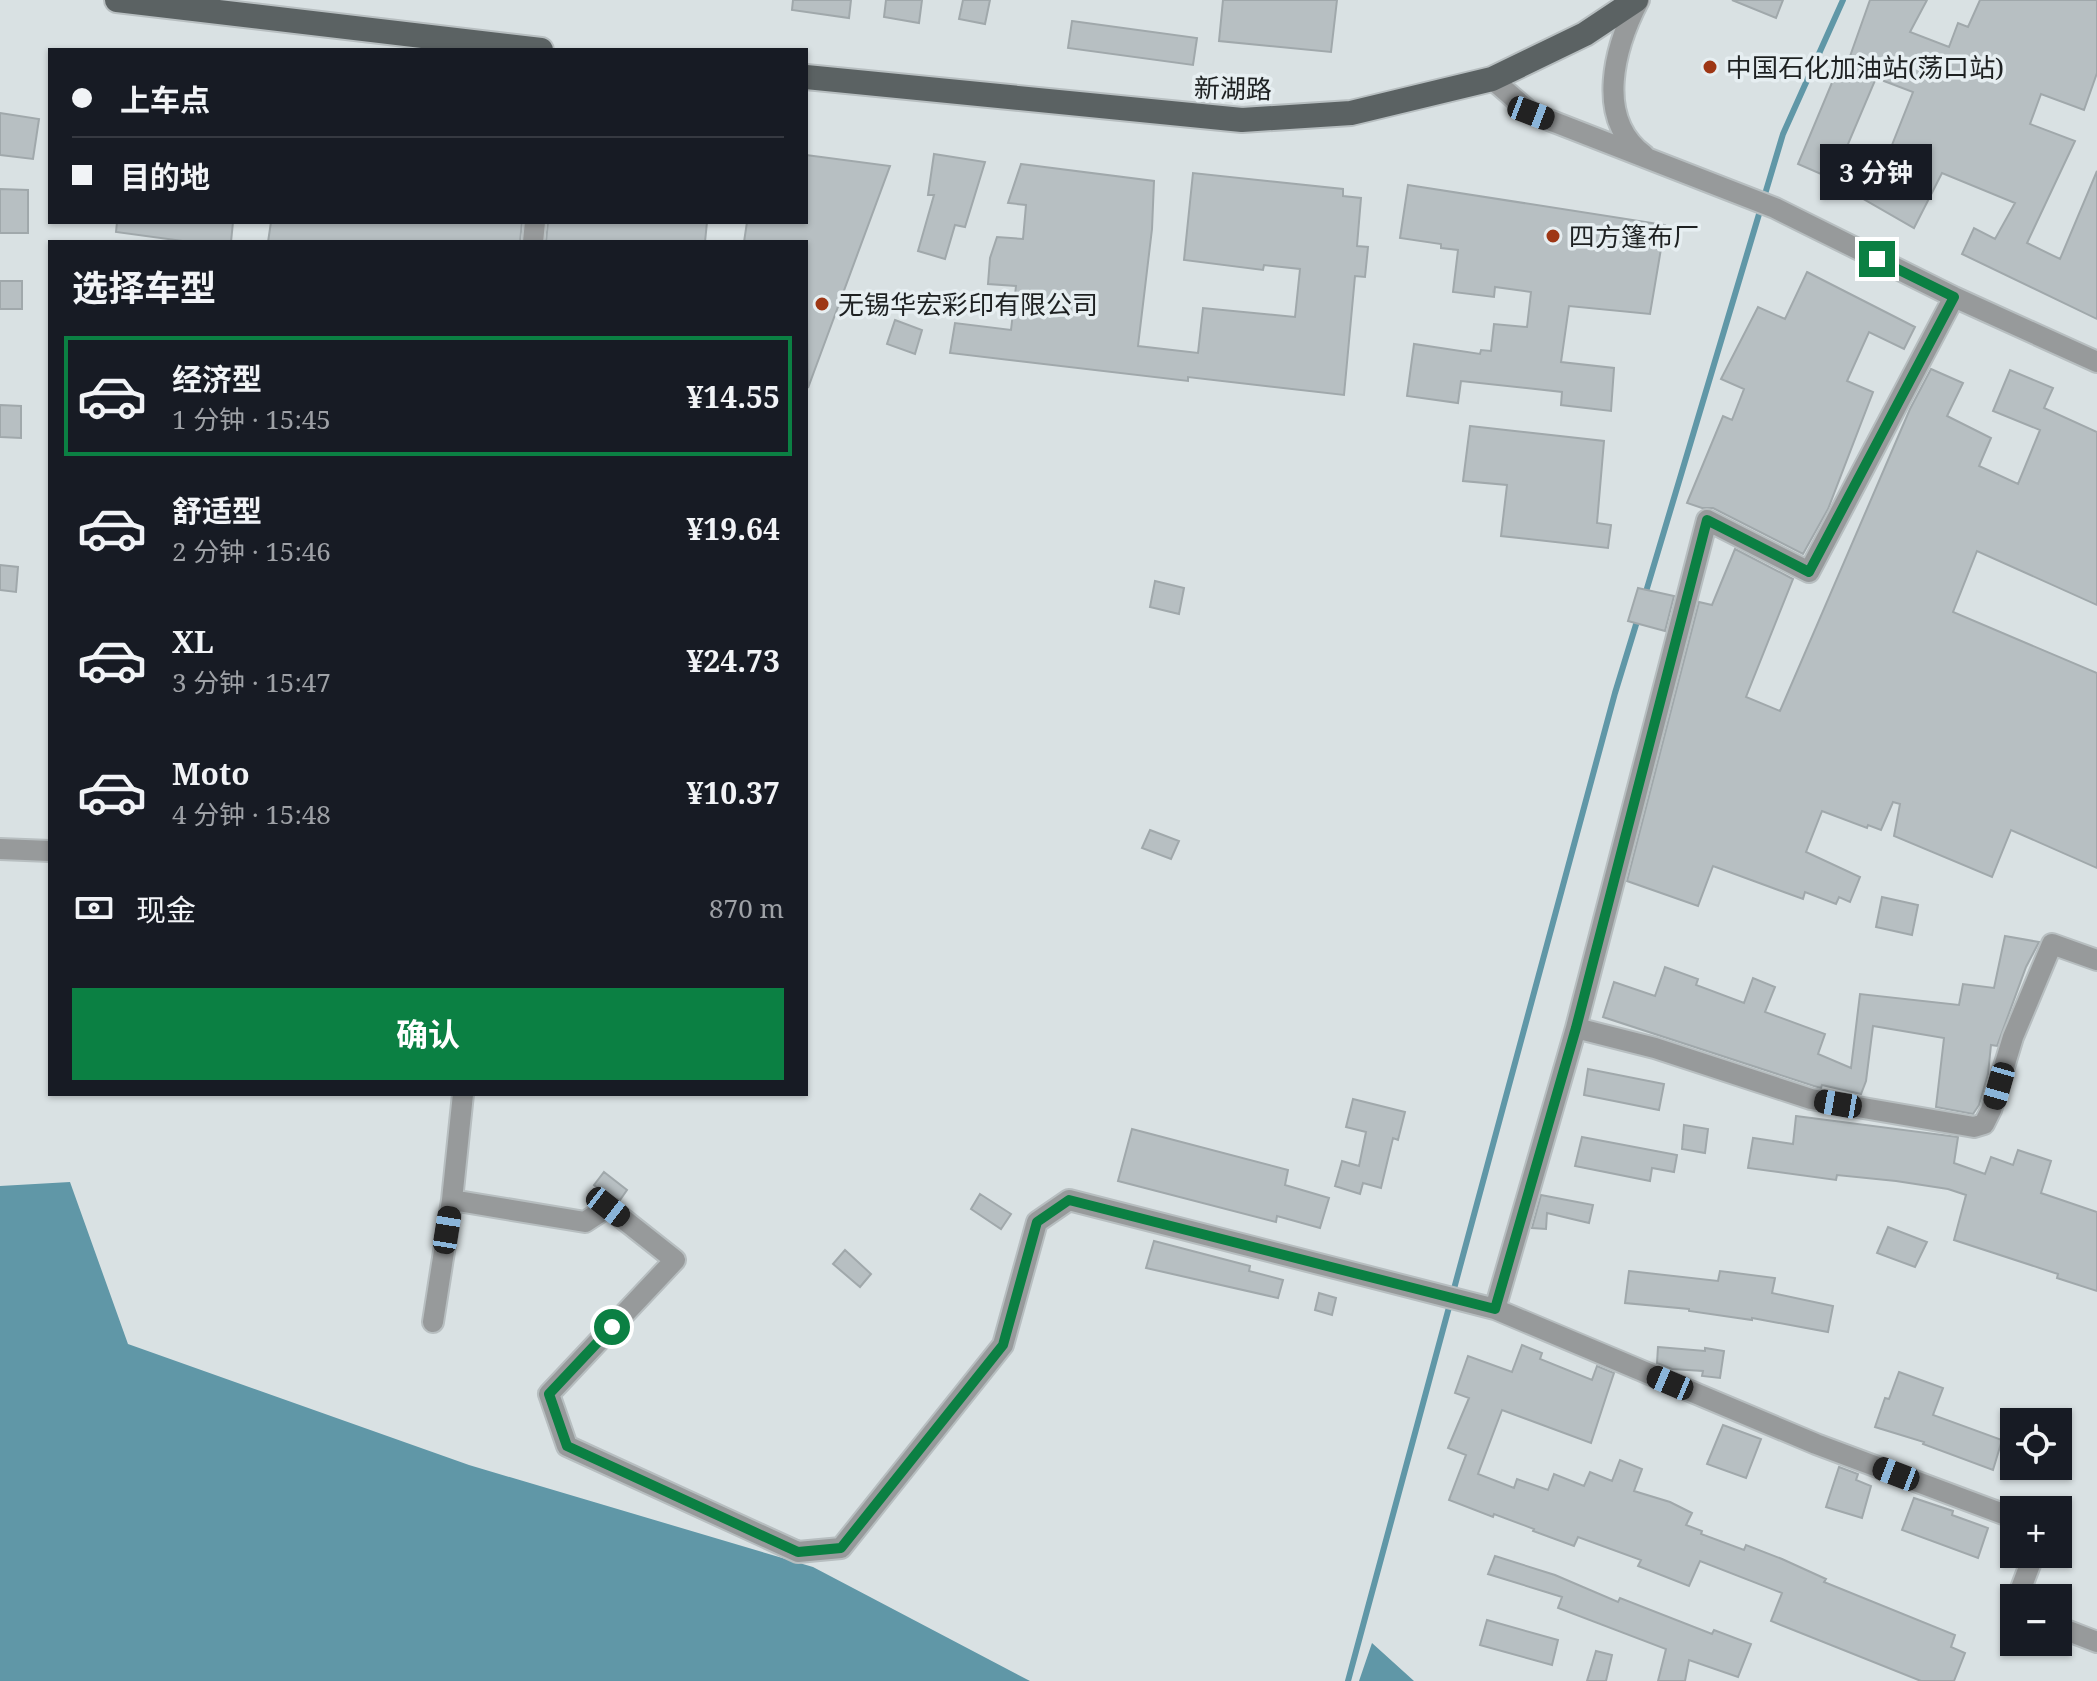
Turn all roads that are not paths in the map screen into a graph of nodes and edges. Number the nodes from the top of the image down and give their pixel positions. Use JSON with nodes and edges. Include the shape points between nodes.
{"nodes":[{"id":1,"x":117,"y":0,"type":"edge"},
{"id":2,"x":1638,"y":0,"type":"edge"},
{"id":3,"x":524,"y":48,"type":"edge"},
{"id":4,"x":808,"y":77,"type":"edge"},
{"id":5,"x":1492,"y":79,"type":"junction"},
{"id":6,"x":1653,"y":162,"type":"junction"},
{"id":7,"x":1954,"y":297,"type":"junction"},
{"id":8,"x":2097,"y":362,"type":"edge"},
{"id":9,"x":0,"y":849,"type":"edge"},
{"id":10,"x":48,"y":851,"type":"edge"},
{"id":11,"x":2097,"y":960,"type":"edge"},
{"id":12,"x":1576,"y":1028,"type":"junction"},
{"id":13,"x":463,"y":1096,"type":"edge"},
{"id":14,"x":452,"y":1200,"type":"junction"},
{"id":15,"x":1489,"y":1307,"type":"junction"},
{"id":16,"x":433,"y":1322,"type":"dead end"},
{"id":17,"x":2000,"y":1514,"type":"edge"},
{"id":18,"x":2072,"y":1632,"type":"edge"},
{"id":19,"x":2097,"y":1642,"type":"edge"}],
"edges":[{"from":1,"to":3,"type":"main road"},
{"from":2,"to":5,"type":"main road","name":"新湖路","via":[[1585,34]]},
{"from":2,"to":6,"type":"street","via":[[1624,28],[1614,109],[1620,130]]},
{"from":4,"to":5,"type":"main road","name":"新湖路","via":[[1242,120],[1351,113]]},
{"from":5,"to":6,"type":"street","via":[[1531,113]]},
{"from":6,"to":7,"type":"street","via":[[1775,208]]},
{"from":7,"to":8,"type":"street"},
{"from":7,"to":12,"type":"street","via":[[1809,572],[1707,520]]},
{"from":9,"to":10,"type":"street"},
{"from":11,"to":12,"type":"street","via":[[2052,944],[2013,1037],[1991,1110],[1984,1124],[1974,1127],[1811,1099]]},
{"from":12,"to":15,"type":"street"},
{"from":13,"to":14,"type":"street"},
{"from":14,"to":15,"type":"street","via":[[585,1222],[608,1207],[675,1260],[549,1394],[567,1446],[798,1552],[841,1548],[1003,1345],[1037,1222],[1069,1200]]},
{"from":14,"to":16,"type":"street"},
{"from":15,"to":17,"type":"street","via":[[1816,1444]]},
{"from":18,"to":19,"type":"street"}]}
